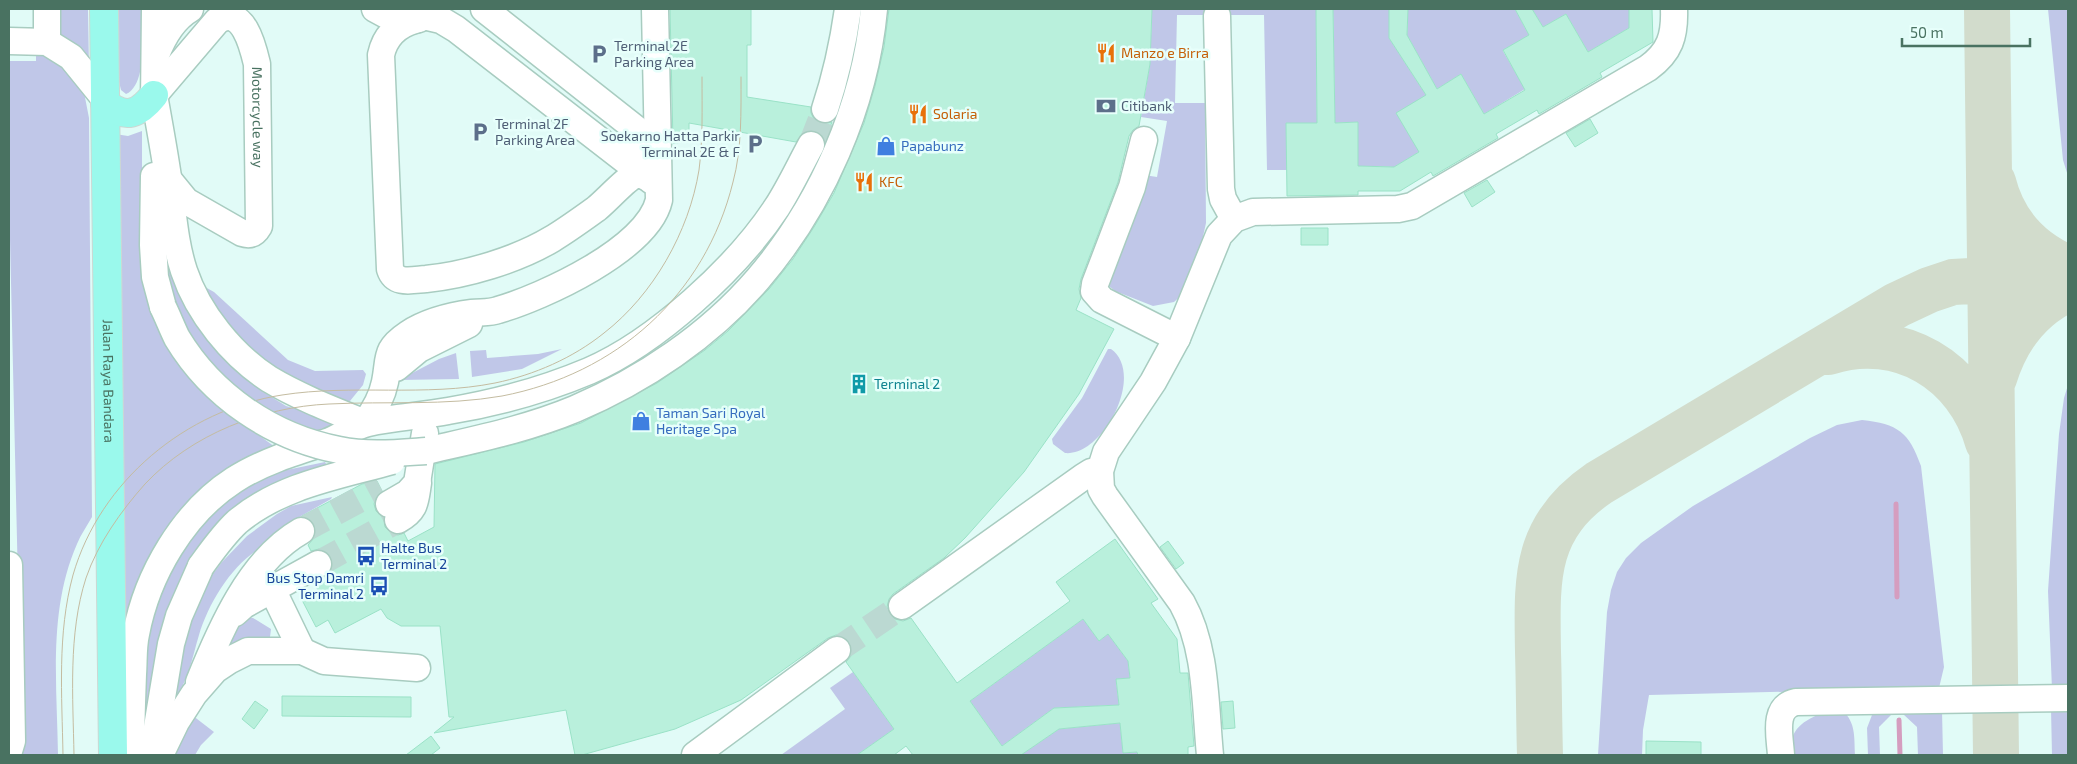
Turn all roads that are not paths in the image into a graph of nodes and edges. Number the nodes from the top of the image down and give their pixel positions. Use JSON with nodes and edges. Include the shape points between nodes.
{"nodes":[{"id":1,"x":48,"y":9,"type":"edge"},
{"id":2,"x":104,"y":9,"type":"edge"},
{"id":3,"x":155,"y":9,"type":"edge"},
{"id":4,"x":170,"y":9,"type":"edge"},
{"id":5,"x":190,"y":9,"type":"edge"},
{"id":6,"x":375,"y":9,"type":"edge"},
{"id":7,"x":484,"y":9,"type":"edge"},
{"id":8,"x":655,"y":9,"type":"edge"},
{"id":9,"x":848,"y":9,"type":"edge"},
{"id":10,"x":874,"y":9,"type":"edge"},
{"id":11,"x":1674,"y":9,"type":"edge"},
{"id":12,"x":430,"y":15,"type":"edge"},
{"id":13,"x":1217,"y":16,"type":"dead end"},
{"id":14,"x":9,"y":41,"type":"edge"},
{"id":15,"x":47,"y":42,"type":"junction"},
{"id":16,"x":155,"y":49,"type":"junction"},
{"id":17,"x":656,"y":68,"type":"junction"},
{"id":18,"x":564,"y":72,"type":"junction"},
{"id":19,"x":154,"y":95,"type":"junction"},
{"id":20,"x":544,"y":96,"type":"junction"},
{"id":21,"x":105,"y":101,"type":"junction"},
{"id":22,"x":825,"y":109,"type":"tunnel mouth"},
{"id":23,"x":616,"y":113,"type":"junction"},
{"id":24,"x":1144,"y":140,"type":"dead end"},
{"id":25,"x":811,"y":145,"type":"tunnel mouth"},
{"id":26,"x":614,"y":150,"type":"junction"},
{"id":27,"x":168,"y":179,"type":"junction"},
{"id":28,"x":653,"y":186,"type":"junction"},
{"id":29,"x":1234,"y":219,"type":"junction"},
{"id":30,"x":1177,"y":338,"type":"junction"},
{"id":31,"x":448,"y":411,"type":"junction"},
{"id":32,"x":365,"y":423,"type":"junction"},
{"id":33,"x":422,"y":462,"type":"junction"},
{"id":34,"x":1100,"y":472,"type":"junction"},
{"id":35,"x":9,"y":565,"type":"edge"},
{"id":36,"x":272,"y":589,"type":"junction"},
{"id":37,"x":902,"y":606,"type":"tunnel mouth"},
{"id":38,"x":225,"y":622,"type":"junction"},
{"id":39,"x":838,"y":650,"type":"tunnel mouth"},
{"id":40,"x":302,"y":651,"type":"junction"},
{"id":41,"x":416,"y":668,"type":"dead end"},
{"id":42,"x":194,"y":694,"type":"junction"},
{"id":43,"x":2068,"y":698,"type":"edge"},
{"id":44,"x":9,"y":751,"type":"edge"},
{"id":45,"x":113,"y":755,"type":"edge"},
{"id":46,"x":131,"y":755,"type":"edge"},
{"id":47,"x":152,"y":755,"type":"edge"},
{"id":48,"x":160,"y":755,"type":"edge"},
{"id":49,"x":695,"y":755,"type":"edge"},
{"id":50,"x":1210,"y":755,"type":"edge"},
{"id":51,"x":1781,"y":755,"type":"edge"}],
"edges":[{"from":1,"to":15,"type":"street"},
{"from":2,"to":21,"type":"main road","name":"Jalan Raya Bandara"},
{"from":3,"to":16,"type":"street"},
{"from":4,"to":16,"type":"street"},
{"from":5,"to":16,"type":"street","via":[[177,18]]},
{"from":6,"to":12,"type":"street","via":[[398,19]]},
{"from":7,"to":18,"type":"street"},
{"from":8,"to":17,"type":"street"},
{"from":9,"to":22,"type":"street","via":[[836,77]]},
{"from":10,"to":33,"type":"street","via":[[862,77],[833,160],[812,202],[758,279],[681,349],[611,393],[539,423]]},
{"from":11,"to":29,"type":"street","via":[[1668,47],[1660,59],[1412,206],[1253,212]]},
{"from":12,"to":20,"type":"street","via":[[446,22]]},
{"from":12,"to":28,"type":"street","via":[[395,28],[381,55],[390,269],[394,277],[399,280],[462,273],[519,254],[551,240],[607,201],[631,178],[640,175]]},
{"from":13,"to":29,"type":"street","via":[[1221,189]]},
{"from":14,"to":15,"type":"street"},
{"from":15,"to":21,"type":"street","via":[[71,57]]},
{"from":16,"to":19,"type":"street"},
{"from":17,"to":23,"type":"street","via":[[648,89],[634,110],[626,115]]},
{"from":17,"to":28,"type":"street"},
{"from":18,"to":20,"type":"street"},
{"from":18,"to":23,"type":"street"},
{"from":19,"to":21,"type":"main road","via":[[132,113],[119,112]]},
{"from":19,"to":27,"type":"street"},
{"from":19,"to":27,"type":"street","name":"Motorcycle way","via":[[217,21],[232,18],[246,29],[257,64],[260,226],[248,235],[242,233],[186,201]]},
{"from":19,"to":33,"type":"street","bridge":true,"via":[[155,276],[163,307],[192,361],[228,399],[252,416],[295,437],[339,450]]},
{"from":20,"to":26,"type":"street"},
{"from":21,"to":45,"type":"main road","name":"Jalan Raya Bandara"},
{"from":23,"to":26,"type":"street","via":[[636,129],[640,140],[632,153],[621,154]]},
{"from":24,"to":30,"type":"street","via":[[1132,187],[1094,291],[1102,300]]},
{"from":25,"to":31,"type":"street","via":[[777,207],[755,235],[701,294],[674,317],[628,350],[591,370],[547,388]]},
{"from":26,"to":28,"type":"street"},
{"from":27,"to":32,"type":"street","via":[[174,232],[184,270],[194,295],[228,343],[250,365],[297,395]]},
{"from":28,"to":32,"type":"street","via":[[655,214],[619,249],[593,268],[535,297],[497,311],[442,318],[408,334],[389,353],[385,382]]},
{"from":29,"to":30,"type":"street","via":[[1219,235]]},
{"from":30,"to":34,"type":"street","via":[[1153,382],[1109,447]]},
{"from":31,"to":32,"type":"street"},
{"from":31,"to":33,"type":"street","via":[[437,415],[424,434]]},
{"from":32,"to":46,"type":"street","via":[[232,481],[178,535],[151,582],[135,637]]},
{"from":33,"to":33,"type":"street","via":[[389,504],[406,516],[414,506]]},
{"from":33,"to":47,"type":"street","bridge":true,"via":[[298,487],[236,523],[201,566],[182,608],[171,644]]},
{"from":34,"to":37,"type":"street","via":[[1091,472],[1083,477]]},
{"from":34,"to":50,"type":"street","via":[[1105,496],[1190,617],[1200,652]]},
{"from":35,"to":44,"type":"street","via":[[12,741]]},
{"from":36,"to":38,"type":"street","via":[[244,605]]},
{"from":36,"to":38,"type":"street","via":[[309,548],[278,547]]},
{"from":36,"to":40,"type":"street"},
{"from":38,"to":42,"type":"street"},
{"from":39,"to":49,"type":"street"},
{"from":40,"to":41,"type":"street","via":[[324,661]]},
{"from":40,"to":42,"type":"street","via":[[248,651],[215,670]]},
{"from":42,"to":48,"type":"street"},
{"from":43,"to":51,"type":"street","via":[[1796,702],[1784,707],[1780,714]]}]}
